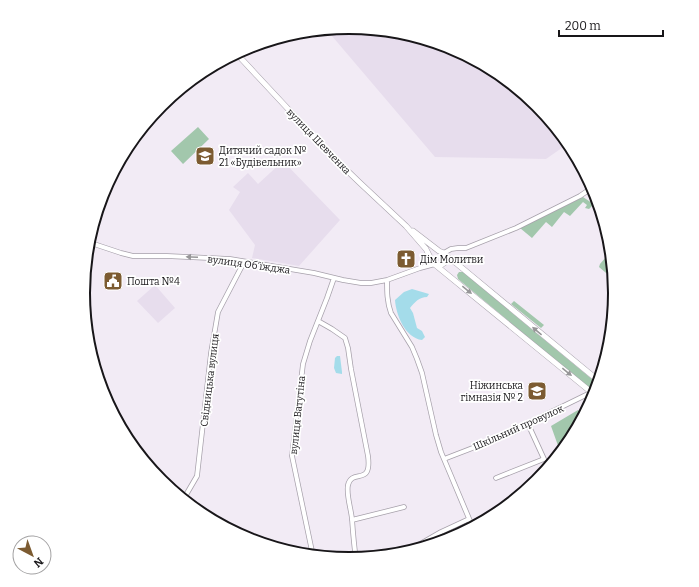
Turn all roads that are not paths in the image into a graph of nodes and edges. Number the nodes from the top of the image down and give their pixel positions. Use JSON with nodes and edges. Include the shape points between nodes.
{"nodes":[{"id":1,"x":240,"y":59,"type":"edge"},
{"id":2,"x":588,"y":191,"type":"edge"},
{"id":3,"x":406,"y":226,"type":"junction"},
{"id":4,"x":95,"y":244,"type":"edge"},
{"id":5,"x":444,"y":254,"type":"junction"},
{"id":6,"x":244,"y":262,"type":"junction"},
{"id":7,"x":434,"y":262,"type":"junction"},
{"id":8,"x":334,"y":278,"type":"junction"},
{"id":9,"x":387,"y":280,"type":"junction"},
{"id":10,"x":318,"y":321,"type":"junction"},
{"id":11,"x":595,"y":378,"type":"edge"},
{"id":12,"x":590,"y":391,"type":"edge"},
{"id":13,"x":587,"y":397,"type":"edge"},
{"id":14,"x":528,"y":424,"type":"junction"},
{"id":15,"x":444,"y":460,"type":"junction"},
{"id":16,"x":496,"y":478,"type":"dead end"},
{"id":17,"x":186,"y":495,"type":"edge"},
{"id":18,"x":404,"y":507,"type":"dead end"},
{"id":19,"x":469,"y":519,"type":"junction"},
{"id":20,"x":352,"y":520,"type":"junction"},
{"id":21,"x":471,"y":523,"type":"edge"},
{"id":22,"x":424,"y":542,"type":"edge"},
{"id":23,"x":312,"y":550,"type":"edge"},
{"id":24,"x":355,"y":553,"type":"edge"}],
"edges":[{"from":1,"to":3,"type":"main road","name":"вулиця Шевченка","via":[[331,155]]},
{"from":2,"to":5,"type":"street","via":[[516,228]]},
{"from":3,"to":5,"type":"main road","name":"вулиця Шевченка"},
{"from":3,"to":7,"type":"main road","name":"вулиця Шевченка","via":[[426,248]]},
{"from":6,"to":4,"type":"street","name":"вулиця Обʼїжджа","one_way":true,"via":[[230,259],[133,256]]},
{"from":5,"to":7,"type":"main road","via":[[434,253]]},
{"from":5,"to":7,"type":"main road","via":[[444,264]]},
{"from":11,"to":5,"type":"main road","name":"вулиця Шевченка","one_way":true},
{"from":6,"to":8,"type":"street","name":"вулиця Обʼїжджа"},
{"from":6,"to":17,"type":"street","name":"Свідницька вулиця","via":[[218,312],[198,476]]},
{"from":7,"to":9,"type":"street","name":"вулиця Обʼїжджа"},
{"from":7,"to":12,"type":"main road","name":"вулиця Шевченка","one_way":true},
{"from":8,"to":9,"type":"street","name":"вулиця Обʼїжджа","via":[[361,283]]},
{"from":8,"to":10,"type":"street","name":"вулиця Ватутіна"},
{"from":9,"to":15,"type":"street","via":[[391,313],[420,364]]},
{"from":10,"to":20,"type":"street","via":[[345,338],[368,450],[368,472],[354,477],[348,484]]},
{"from":10,"to":23,"type":"street","name":"вулиця Ватутіна","via":[[303,364],[292,456]]},
{"from":13,"to":14,"type":"street","name":"Шкільний провулок"},
{"from":14,"to":15,"type":"street","name":"Шкільний провулок"},
{"from":14,"to":16,"type":"street","via":[[544,459]]},
{"from":15,"to":19,"type":"street"},
{"from":18,"to":20,"type":"street"},
{"from":19,"to":21,"type":"street"},
{"from":19,"to":22,"type":"street"},
{"from":20,"to":24,"type":"street"}]}
